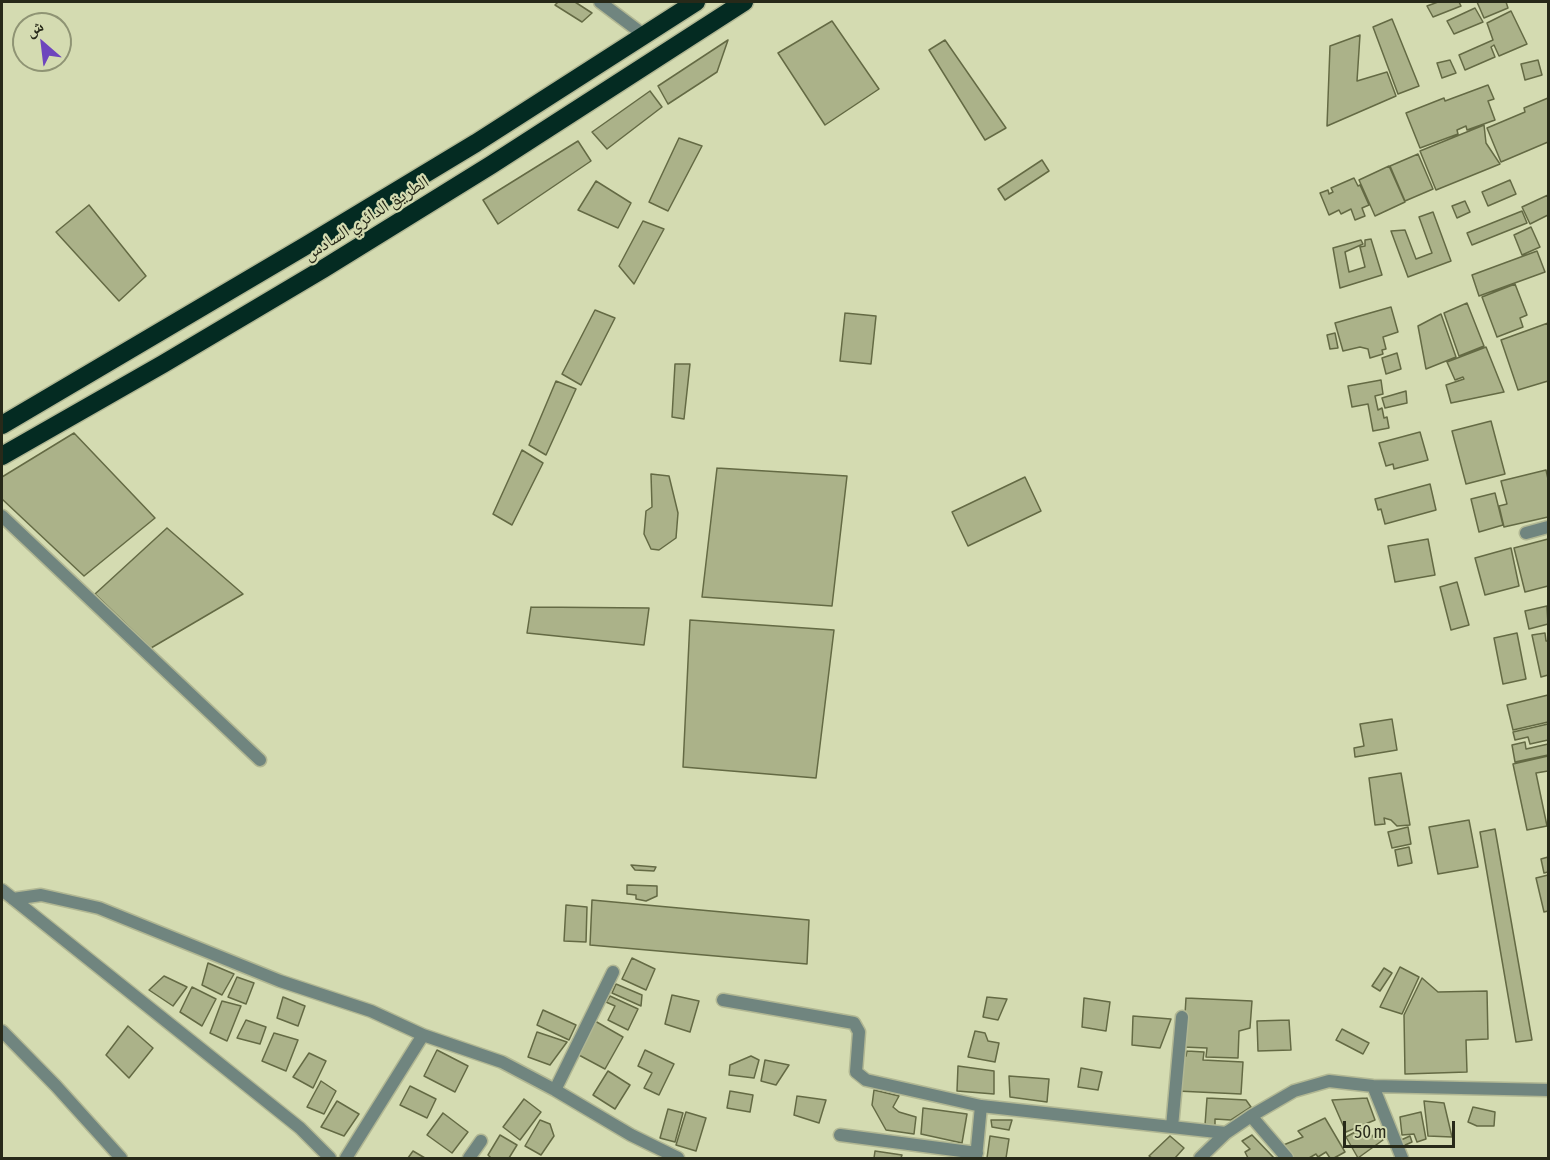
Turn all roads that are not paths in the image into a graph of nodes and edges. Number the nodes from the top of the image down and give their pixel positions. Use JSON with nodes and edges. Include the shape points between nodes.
{"nodes":[{"id":1,"x":600,"y":2,"type":"edge"},
{"id":2,"x":696,"y":2,"type":"edge"},
{"id":3,"x":744,"y":2,"type":"edge"},
{"id":4,"x":644,"y":35,"type":"junction"},
{"id":5,"x":2,"y":424,"type":"edge"},
{"id":6,"x":2,"y":456,"type":"edge"},
{"id":7,"x":2,"y":516,"type":"edge"},
{"id":8,"x":1548,"y":527,"type":"edge"},
{"id":9,"x":1526,"y":533,"type":"dead end"},
{"id":10,"x":260,"y":760,"type":"dead end"},
{"id":11,"x":2,"y":890,"type":"edge"},
{"id":12,"x":13,"y":899,"type":"junction"},
{"id":13,"x":613,"y":972,"type":"dead end"},
{"id":14,"x":723,"y":1000,"type":"dead end"},
{"id":15,"x":1182,"y":1017,"type":"dead end"},
{"id":16,"x":2,"y":1031,"type":"edge"},
{"id":17,"x":423,"y":1035,"type":"junction"},
{"id":18,"x":1373,"y":1086,"type":"junction"},
{"id":19,"x":555,"y":1090,"type":"junction"},
{"id":20,"x":1548,"y":1090,"type":"edge"},
{"id":21,"x":981,"y":1106,"type":"junction"},
{"id":22,"x":1251,"y":1116,"type":"junction"},
{"id":23,"x":1172,"y":1127,"type":"junction"},
{"id":24,"x":1226,"y":1133,"type":"junction"},
{"id":25,"x":840,"y":1135,"type":"dead end"},
{"id":26,"x":480,"y":1141,"type":"dead end"},
{"id":27,"x":977,"y":1156,"type":"edge"},
{"id":28,"x":121,"y":1158,"type":"edge"},
{"id":29,"x":330,"y":1158,"type":"edge"},
{"id":30,"x":346,"y":1158,"type":"edge"},
{"id":31,"x":469,"y":1158,"type":"edge"},
{"id":32,"x":678,"y":1158,"type":"edge"},
{"id":33,"x":1200,"y":1158,"type":"edge"},
{"id":34,"x":1287,"y":1158,"type":"edge"},
{"id":35,"x":1402,"y":1158,"type":"edge"}],
"edges":[{"from":1,"to":4,"type":"street"},
{"from":2,"to":4,"type":"highway","name":"الطريق الدائري السادس"},
{"from":3,"to":6,"type":"highway","name":"الطريق الدائري السادس","via":[[333,263]]},
{"from":4,"to":5,"type":"highway","name":"الطريق الدائري السادس","via":[[357,215]]},
{"from":7,"to":10,"type":"street"},
{"from":8,"to":9,"type":"street"},
{"from":11,"to":12,"type":"street"},
{"from":12,"to":17,"type":"street","via":[[41,895],[99,908],[280,981],[371,1011]]},
{"from":12,"to":29,"type":"street","via":[[300,1128]]},
{"from":13,"to":19,"type":"street"},
{"from":14,"to":21,"type":"street","via":[[854,1023],[859,1032],[855,1068],[862,1078]]},
{"from":15,"to":23,"type":"street"},
{"from":16,"to":28,"type":"street"},
{"from":17,"to":19,"type":"street","via":[[502,1062]]},
{"from":17,"to":30,"type":"street"},
{"from":18,"to":20,"type":"street"},
{"from":18,"to":22,"type":"street","via":[[1329,1081],[1294,1091]]},
{"from":18,"to":35,"type":"street"},
{"from":19,"to":32,"type":"street"},
{"from":21,"to":23,"type":"street"},
{"from":21,"to":27,"type":"street"},
{"from":22,"to":24,"type":"street"},
{"from":22,"to":34,"type":"street"},
{"from":23,"to":24,"type":"street"},
{"from":24,"to":33,"type":"street"},
{"from":25,"to":27,"type":"street"},
{"from":26,"to":31,"type":"street"}]}
